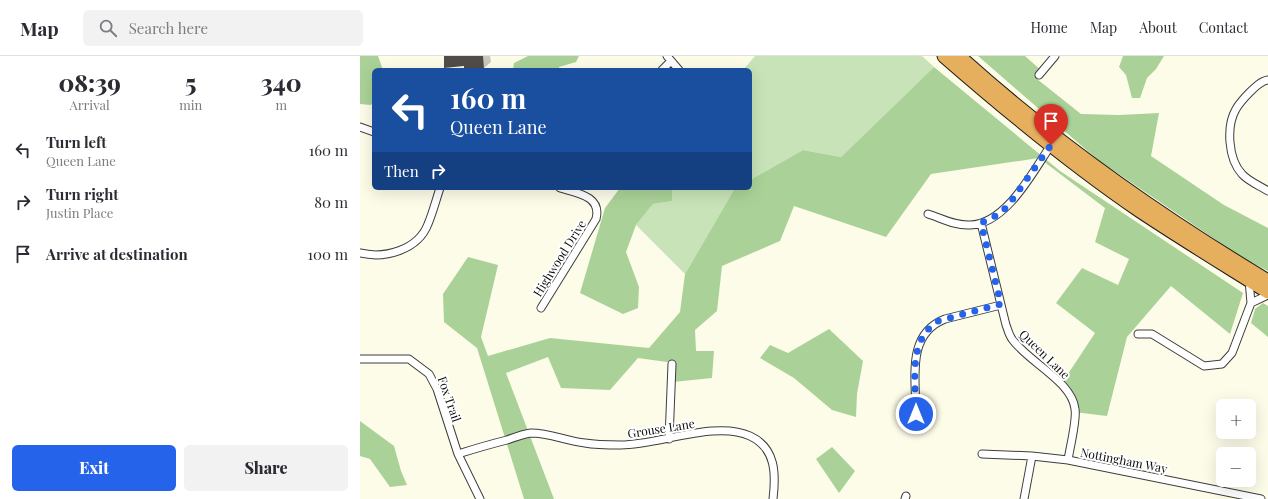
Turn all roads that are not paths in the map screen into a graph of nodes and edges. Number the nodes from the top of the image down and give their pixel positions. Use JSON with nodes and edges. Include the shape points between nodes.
{"nodes":[{"id":1,"x":944,"y":56,"type":"edge"},
{"id":2,"x":959,"y":56,"type":"edge"},
{"id":3,"x":1056,"y":56,"type":"edge"},
{"id":4,"x":669,"y":59,"type":"edge"},
{"id":5,"x":663,"y":68,"type":"edge"},
{"id":6,"x":677,"y":68,"type":"edge"},
{"id":7,"x":1039,"y":75,"type":"dead end"},
{"id":8,"x":1268,"y":80,"type":"edge"},
{"id":9,"x":360,"y":127,"type":"edge"},
{"id":10,"x":372,"y":131,"type":"edge"},
{"id":11,"x":1051,"y":145,"type":"junction"},
{"id":12,"x":439,"y":190,"type":"edge"},
{"id":13,"x":570,"y":190,"type":"edge"},
{"id":14,"x":1268,"y":191,"type":"edge"},
{"id":15,"x":928,"y":214,"type":"dead end"},
{"id":16,"x":981,"y":223,"type":"junction"},
{"id":17,"x":360,"y":252,"type":"edge"},
{"id":18,"x":1249,"y":280,"type":"junction"},
{"id":19,"x":1267,"y":280,"type":"edge"},
{"id":20,"x":1268,"y":293,"type":"edge"},
{"id":21,"x":1251,"y":303,"type":"junction"},
{"id":22,"x":1001,"y":304,"type":"junction"},
{"id":23,"x":541,"y":308,"type":"dead end"},
{"id":24,"x":1138,"y":334,"type":"dead end"},
{"id":25,"x":360,"y":359,"type":"edge"},
{"id":26,"x":672,"y":364,"type":"dead end"},
{"id":27,"x":916,"y":414,"type":"dead end"},
{"id":28,"x":669,"y":439,"type":"junction"},
{"id":29,"x":458,"y":454,"type":"junction"},
{"id":30,"x":982,"y":454,"type":"dead end"},
{"id":31,"x":1032,"y":456,"type":"junction"},
{"id":32,"x":1068,"y":460,"type":"junction"},
{"id":33,"x":480,"y":499,"type":"edge"},
{"id":34,"x":773,"y":499,"type":"edge"},
{"id":35,"x":1024,"y":499,"type":"edge"},
{"id":36,"x":1261,"y":499,"type":"edge"}],
"edges":[{"from":1,"to":11,"type":"highway"},
{"from":2,"to":19,"type":"highway","via":[[1057,138],[1130,193]]},
{"from":3,"to":7,"type":"street"},
{"from":4,"to":5,"type":"street"},
{"from":4,"to":6,"type":"street"},
{"from":8,"to":14,"type":"street","via":[[1254,88],[1243,99],[1235,110],[1230,127],[1234,162],[1242,174]]},
{"from":9,"to":10,"type":"street"},
{"from":11,"to":16,"type":"street","via":[[1007,207]]},
{"from":11,"to":18,"type":"highway","via":[[1138,210]]},
{"from":12,"to":17,"type":"street","via":[[428,225],[412,243],[402,250],[384,255]]},
{"from":13,"to":23,"type":"street","name":"Highwood Drive","via":[[592,199],[597,210],[596,219]]},
{"from":15,"to":16,"type":"street","via":[[955,223]]},
{"from":16,"to":22,"type":"street","name":"Queen Lane"},
{"from":18,"to":20,"type":"highway"},
{"from":18,"to":21,"type":"street"},
{"from":20,"to":21,"type":"street"},
{"from":21,"to":24,"type":"street","via":[[1232,352],[1227,360],[1216,366],[1197,363],[1152,334]]},
{"from":22,"to":27,"type":"street","via":[[945,318],[925,331],[916,355]]},
{"from":22,"to":32,"type":"street","name":"Queen Lane","via":[[1006,325],[1019,348],[1066,389],[1073,399],[1076,410]]},
{"from":25,"to":29,"type":"street","name":"Fox Trail","via":[[409,359],[424,369],[433,379]]},
{"from":26,"to":28,"type":"street"},
{"from":28,"to":29,"type":"street","name":"Grouse Lane","via":[[621,445],[584,443],[529,433]]},
{"from":28,"to":34,"type":"street","name":"Grouse Lane","via":[[725,430],[751,436],[762,444],[772,460],[776,473]]},
{"from":29,"to":33,"type":"street","name":"Fox Trail"},
{"from":30,"to":31,"type":"street","name":"Nottingham Way"},
{"from":31,"to":32,"type":"street","name":"Nottingham Way"},
{"from":31,"to":35,"type":"street"},
{"from":32,"to":36,"type":"street","name":"Nottingham Way"}]}
